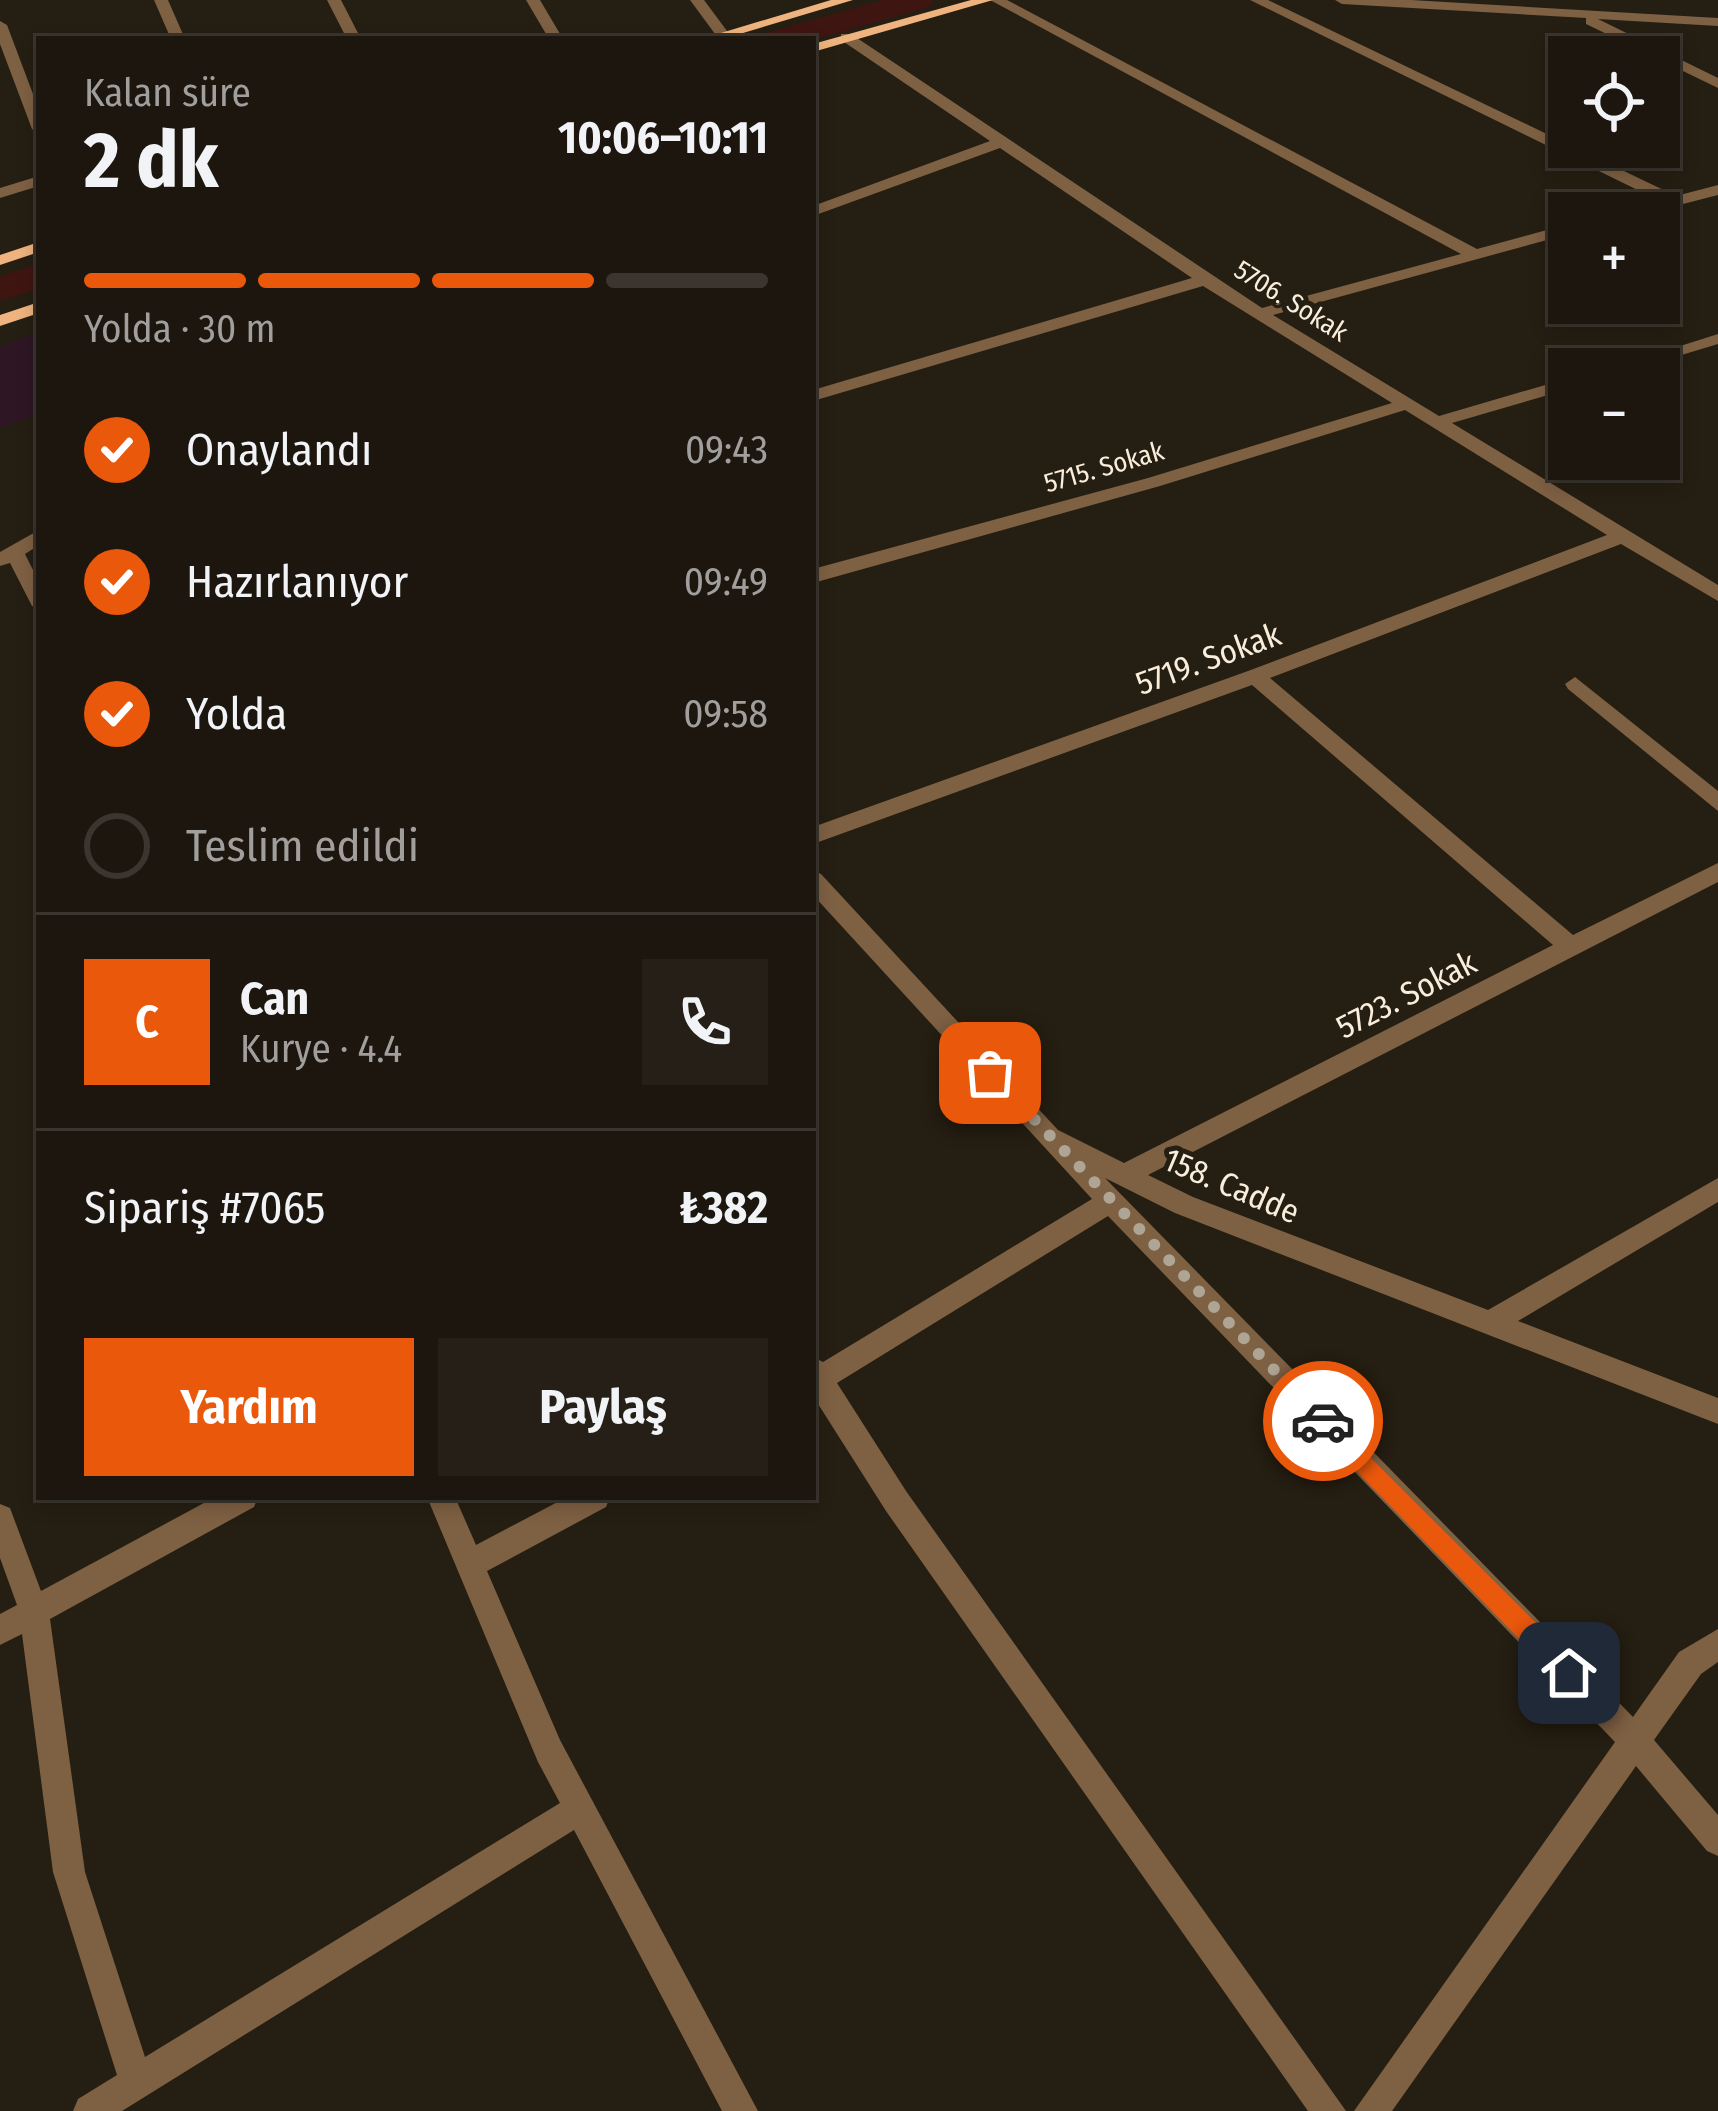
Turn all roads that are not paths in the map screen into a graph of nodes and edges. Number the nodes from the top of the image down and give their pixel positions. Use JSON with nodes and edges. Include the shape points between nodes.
{"nodes":[{"id":1,"x":161,"y":0,"type":"edge"},
{"id":2,"x":334,"y":0,"type":"edge"},
{"id":3,"x":532,"y":0,"type":"edge"},
{"id":4,"x":697,"y":0,"type":"edge"},
{"id":5,"x":846,"y":0,"type":"edge"},
{"id":6,"x":986,"y":0,"type":"edge"},
{"id":7,"x":997,"y":0,"type":"edge"},
{"id":8,"x":1257,"y":0,"type":"edge"},
{"id":9,"x":1342,"y":0,"type":"edge"},
{"id":10,"x":1419,"y":2,"type":"edge"},
{"id":11,"x":822,"y":7,"type":"junction"},
{"id":12,"x":1578,"y":14,"type":"junction"},
{"id":13,"x":1718,"y":22,"type":"edge"},
{"id":14,"x":0,"y":25,"type":"edge"},
{"id":15,"x":177,"y":36,"type":"edge"},
{"id":16,"x":352,"y":36,"type":"edge"},
{"id":17,"x":554,"y":36,"type":"edge"},
{"id":18,"x":715,"y":36,"type":"edge"},
{"id":19,"x":720,"y":36,"type":"edge"},
{"id":20,"x":846,"y":37,"type":"junction"},
{"id":21,"x":816,"y":47,"type":"edge"},
{"id":22,"x":20,"y":79,"type":"junction"},
{"id":23,"x":1718,"y":84,"type":"edge"},
{"id":24,"x":0,"y":85,"type":"edge"},
{"id":25,"x":36,"y":121,"type":"edge"},
{"id":26,"x":1001,"y":142,"type":"junction"},
{"id":27,"x":36,"y":182,"type":"edge"},
{"id":28,"x":1718,"y":190,"type":"edge"},
{"id":29,"x":1652,"y":192,"type":"edge"},
{"id":30,"x":0,"y":193,"type":"edge"},
{"id":31,"x":1680,"y":200,"type":"edge"},
{"id":32,"x":816,"y":210,"type":"edge"},
{"id":33,"x":1548,"y":236,"type":"edge"},
{"id":34,"x":36,"y":248,"type":"edge"},
{"id":35,"x":1475,"y":255,"type":"junction"},
{"id":36,"x":0,"y":260,"type":"edge"},
{"id":37,"x":1204,"y":280,"type":"junction"},
{"id":38,"x":36,"y":308,"type":"edge"},
{"id":39,"x":1259,"y":314,"type":"junction"},
{"id":40,"x":0,"y":321,"type":"edge"},
{"id":41,"x":1718,"y":339,"type":"edge"},
{"id":42,"x":1680,"y":350,"type":"edge"},
{"id":43,"x":1548,"y":389,"type":"edge"},
{"id":44,"x":816,"y":395,"type":"edge"},
{"id":45,"x":1407,"y":404,"type":"junction"},
{"id":46,"x":1437,"y":422,"type":"junction"},
{"id":47,"x":1623,"y":536,"type":"junction"},
{"id":48,"x":36,"y":538,"type":"edge"},
{"id":49,"x":7,"y":556,"type":"edge"},
{"id":50,"x":816,"y":575,"type":"edge"},
{"id":51,"x":1718,"y":594,"type":"edge"},
{"id":52,"x":36,"y":597,"type":"edge"},
{"id":53,"x":1255,"y":676,"type":"junction"},
{"id":54,"x":1575,"y":684,"type":"dead end"},
{"id":55,"x":1718,"y":802,"type":"edge"},
{"id":56,"x":816,"y":835,"type":"edge"},
{"id":57,"x":1718,"y":872,"type":"edge"},
{"id":58,"x":816,"y":883,"type":"edge"},
{"id":59,"x":1571,"y":947,"type":"junction"},
{"id":60,"x":1048,"y":1138,"type":"junction"},
{"id":61,"x":1124,"y":1174,"type":"junction"},
{"id":62,"x":1718,"y":1189,"type":"edge"},
{"id":63,"x":1110,"y":1202,"type":"junction"},
{"id":64,"x":1490,"y":1324,"type":"junction"},
{"id":65,"x":816,"y":1377,"type":"edge"},
{"id":66,"x":816,"y":1380,"type":"edge"},
{"id":67,"x":1718,"y":1412,"type":"edge"},
{"id":68,"x":238,"y":1500,"type":"edge"},
{"id":69,"x":443,"y":1500,"type":"edge"},
{"id":70,"x":590,"y":1500,"type":"edge"},
{"id":71,"x":0,"y":1518,"type":"edge"},
{"id":72,"x":470,"y":1564,"type":"junction"},
{"id":73,"x":34,"y":1611,"type":"junction"},
{"id":74,"x":0,"y":1630,"type":"edge"},
{"id":75,"x":1718,"y":1644,"type":"edge"},
{"id":76,"x":1634,"y":1740,"type":"junction"},
{"id":77,"x":580,"y":1808,"type":"junction"},
{"id":78,"x":1718,"y":1840,"type":"edge"},
{"id":79,"x":136,"y":2082,"type":"junction"},
{"id":80,"x":90,"y":2111,"type":"edge"},
{"id":81,"x":741,"y":2111,"type":"edge"},
{"id":82,"x":1329,"y":2111,"type":"edge"},
{"id":83,"x":1371,"y":2111,"type":"edge"}],
"edges":[{"from":1,"to":15,"type":"street"},
{"from":2,"to":16,"type":"street"},
{"from":3,"to":17,"type":"street"},
{"from":4,"to":18,"type":"street"},
{"from":5,"to":11,"type":"street"},
{"from":6,"to":20,"type":"street"},
{"from":7,"to":35,"type":"street"},
{"from":8,"to":29,"type":"street"},
{"from":9,"to":10,"type":"street"},
{"from":10,"to":12,"type":"street"},
{"from":11,"to":19,"type":"street"},
{"from":11,"to":20,"type":"street"},
{"from":12,"to":13,"type":"street"},
{"from":12,"to":23,"type":"street"},
{"from":14,"to":22,"type":"street"},
{"from":20,"to":21,"type":"street"},
{"from":20,"to":26,"type":"street","name":"5706. Sokak"},
{"from":22,"to":24,"type":"street"},
{"from":22,"to":25,"type":"street"},
{"from":26,"to":32,"type":"street"},
{"from":26,"to":37,"type":"street","name":"5706. Sokak"},
{"from":27,"to":30,"type":"street"},
{"from":28,"to":31,"type":"street"},
{"from":33,"to":35,"type":"street"},
{"from":34,"to":36,"type":"street"},
{"from":35,"to":39,"type":"street"},
{"from":37,"to":39,"type":"street","name":"5706. Sokak"},
{"from":37,"to":44,"type":"street"},
{"from":38,"to":40,"type":"street"},
{"from":39,"to":45,"type":"street","name":"5706. Sokak"},
{"from":41,"to":42,"type":"street"},
{"from":43,"to":46,"type":"street"},
{"from":45,"to":46,"type":"street","name":"5706. Sokak"},
{"from":45,"to":50,"type":"street","name":"5715. Sokak"},
{"from":46,"to":47,"type":"street","name":"5706. Sokak"},
{"from":47,"to":51,"type":"street","name":"5706. Sokak"},
{"from":47,"to":53,"type":"street","name":"5719. Sokak"},
{"from":48,"to":49,"type":"street"},
{"from":49,"to":52,"type":"street"},
{"from":53,"to":56,"type":"street","name":"5719. Sokak"},
{"from":53,"to":59,"type":"street"},
{"from":54,"to":55,"type":"street"},
{"from":57,"to":59,"type":"street","name":"5723. Sokak"},
{"from":58,"to":60,"type":"street","name":"158. Cadde"},
{"from":59,"to":61,"type":"street","name":"5723. Sokak"},
{"from":60,"to":61,"type":"street","name":"158. Cadde"},
{"from":60,"to":63,"type":"street"},
{"from":61,"to":64,"type":"street","name":"158. Cadde"},
{"from":62,"to":64,"type":"street"},
{"from":63,"to":65,"type":"street"},
{"from":63,"to":76,"type":"street"},
{"from":64,"to":67,"type":"street","name":"158. Cadde"},
{"from":66,"to":82,"type":"street"},
{"from":68,"to":73,"type":"street"},
{"from":69,"to":72,"type":"street"},
{"from":70,"to":72,"type":"street"},
{"from":71,"to":73,"type":"street"},
{"from":72,"to":77,"type":"street"},
{"from":73,"to":74,"type":"street"},
{"from":73,"to":79,"type":"street","via":[[69,1872]]},
{"from":75,"to":76,"type":"street","via":[[1690,1663]]},
{"from":76,"to":78,"type":"street"},
{"from":76,"to":83,"type":"street"},
{"from":77,"to":79,"type":"street"},
{"from":77,"to":81,"type":"street"},
{"from":79,"to":80,"type":"street"}]}
